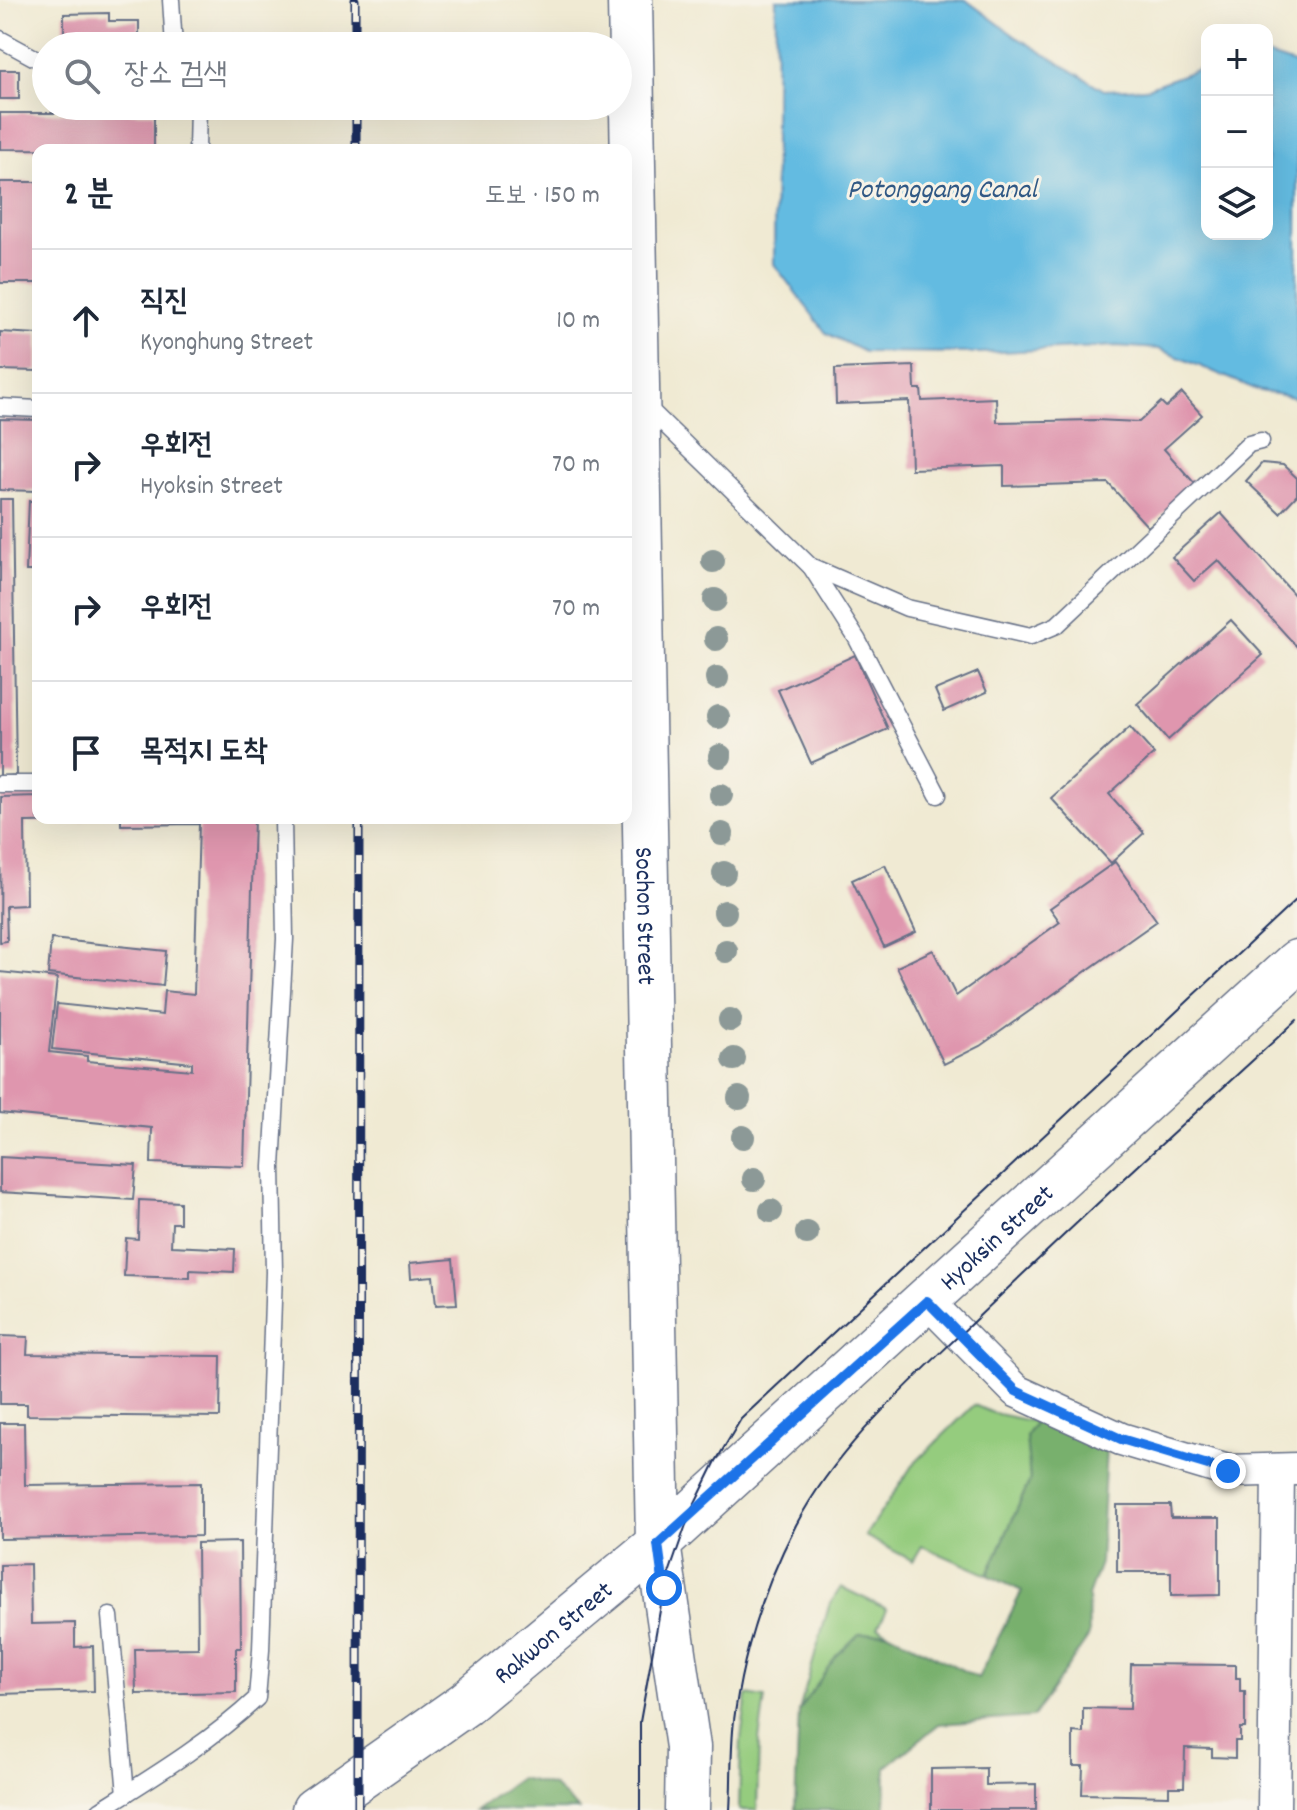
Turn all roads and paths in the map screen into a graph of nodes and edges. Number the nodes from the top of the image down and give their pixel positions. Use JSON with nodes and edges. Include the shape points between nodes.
{"nodes":[{"id":1,"x":171,"y":0,"type":"edge"},
{"id":2,"x":630,"y":0,"type":"edge"},
{"id":3,"x":173,"y":32,"type":"edge"},
{"id":4,"x":630,"y":32,"type":"edge"},
{"id":5,"x":0,"y":39,"type":"edge"},
{"id":6,"x":32,"y":56,"type":"edge"},
{"id":7,"x":198,"y":120,"type":"edge"},
{"id":8,"x":632,"y":120,"type":"edge"},
{"id":9,"x":197,"y":144,"type":"edge"},
{"id":10,"x":636,"y":397,"type":"junction"},
{"id":11,"x":0,"y":407,"type":"edge"},
{"id":12,"x":32,"y":409,"type":"edge"},
{"id":13,"x":1261,"y":441,"type":"dead end"},
{"id":14,"x":810,"y":566,"type":"junction"},
{"id":15,"x":0,"y":784,"type":"edge"},
{"id":16,"x":32,"y":784,"type":"edge"},
{"id":17,"x":938,"y":795,"type":"dead end"},
{"id":18,"x":283,"y":824,"type":"edge"},
{"id":19,"x":1297,"y":962,"type":"edge"},
{"id":20,"x":927,"y":1301,"type":"junction"},
{"id":21,"x":1288,"y":1469,"type":"edge"},
{"id":22,"x":658,"y":1544,"type":"junction"},
{"id":23,"x":110,"y":1616,"type":"dead end"},
{"id":24,"x":126,"y":1794,"type":"junction"},
{"id":25,"x":100,"y":1810,"type":"edge"},
{"id":26,"x":314,"y":1810,"type":"edge"},
{"id":27,"x":687,"y":1810,"type":"edge"},
{"id":28,"x":1274,"y":1810,"type":"edge"}],
"edges":[{"from":1,"to":3,"type":"lane"},
{"from":2,"to":4,"type":"main road","name":"Sochon Street"},
{"from":5,"to":6,"type":"lane"},
{"from":7,"to":9,"type":"lane"},
{"from":8,"to":10,"type":"main road","name":"Sochon Street"},
{"from":10,"to":14,"type":"lane"},
{"from":10,"to":22,"type":"main road","name":"Sochon Street"},
{"from":11,"to":12,"type":"lane"},
{"from":13,"to":14,"type":"lane","via":[[1249,444],[1057,625],[1031,636],[907,608]]},
{"from":14,"to":17,"type":"lane","via":[[857,639]]},
{"from":15,"to":16,"type":"lane"},
{"from":18,"to":24,"type":"lane","via":[[285,939],[272,1167],[274,1272],[257,1698],[233,1721]]},
{"from":19,"to":20,"type":"main road","name":"Hyoksin Street"},
{"from":20,"to":21,"type":"street","via":[[1016,1391],[1121,1439],[1228,1471]]},
{"from":20,"to":22,"type":"main road","name":"Hyoksin Street"},
{"from":21,"to":28,"type":"street"},
{"from":22,"to":26,"type":"main road","name":"Rakwon Street","via":[[446,1718]]},
{"from":22,"to":27,"type":"main road","name":"Sochon Street","via":[[688,1747]]},
{"from":23,"to":24,"type":"lane"},
{"from":24,"to":25,"type":"lane"}]}
